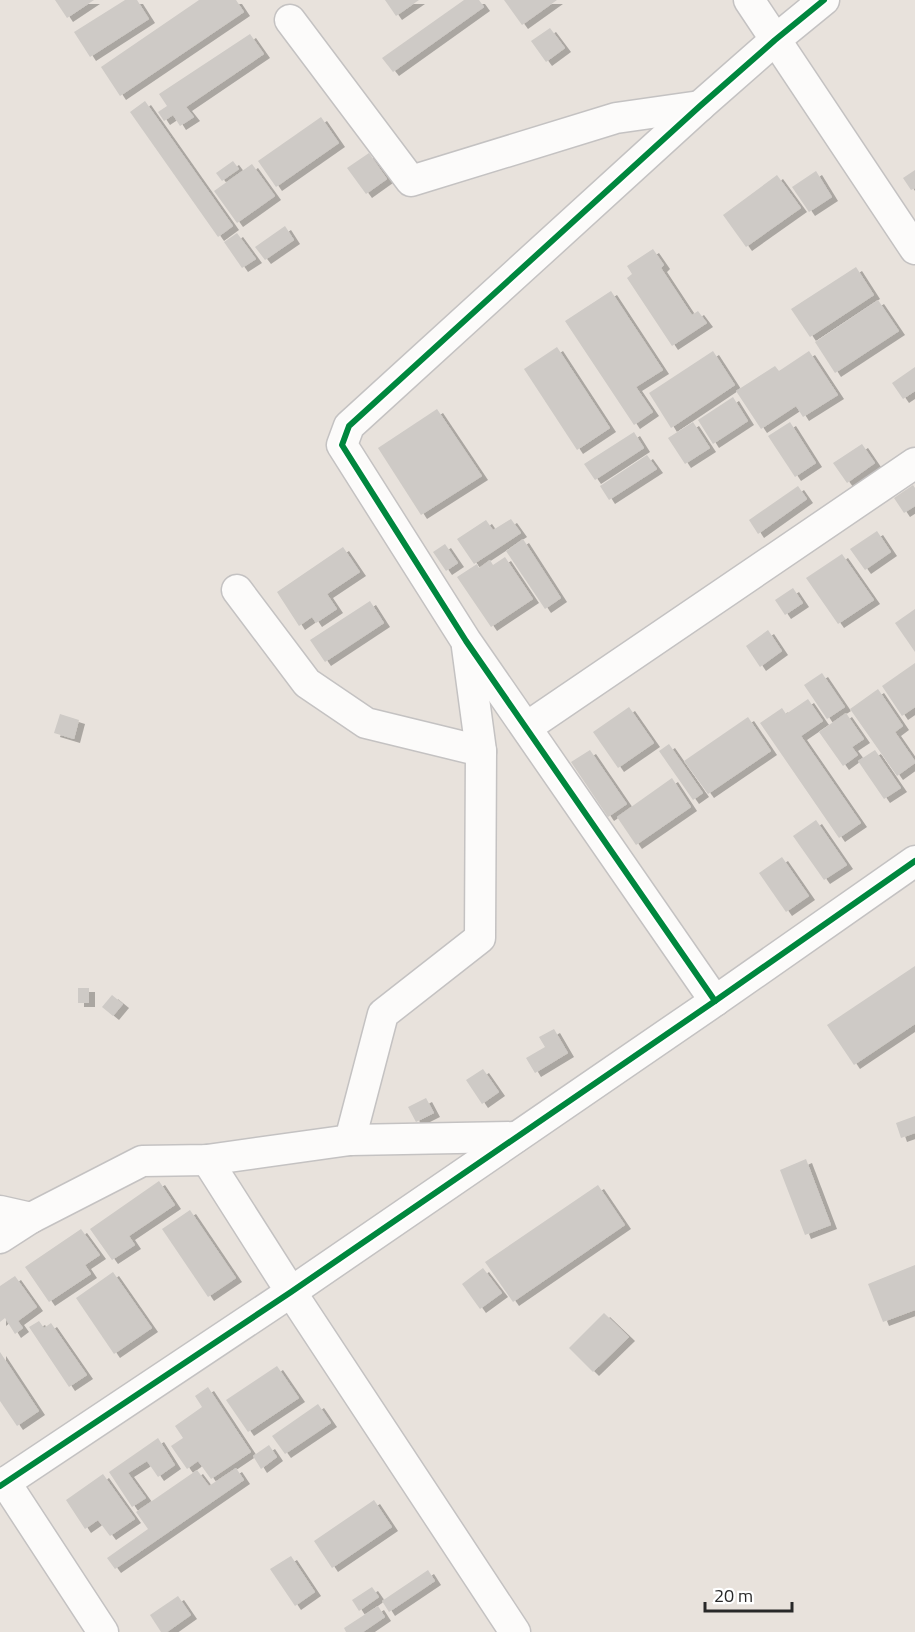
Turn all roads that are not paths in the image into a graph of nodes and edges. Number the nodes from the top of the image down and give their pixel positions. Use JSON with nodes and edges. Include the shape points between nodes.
{"nodes":[{"id":1,"x":748,"y":0,"type":"edge"},
{"id":2,"x":824,"y":0,"type":"edge"},
{"id":3,"x":290,"y":20,"type":"dead end"},
{"id":4,"x":775,"y":40,"type":"junction"},
{"id":5,"x":700,"y":106,"type":"junction"},
{"id":6,"x":915,"y":249,"type":"edge"},
{"id":7,"x":915,"y":463,"type":"edge"},
{"id":8,"x":237,"y":590,"type":"dead end"},
{"id":9,"x":466,"y":641,"type":"junction"},
{"id":10,"x":527,"y":727,"type":"junction"},
{"id":11,"x":482,"y":751,"type":"junction"},
{"id":12,"x":915,"y":861,"type":"edge"},
{"id":13,"x":715,"y":1002,"type":"junction"},
{"id":14,"x":516,"y":1137,"type":"junction"},
{"id":15,"x":351,"y":1140,"type":"junction"},
{"id":16,"x":207,"y":1160,"type":"junction"},
{"id":17,"x":0,"y":1211,"type":"edge"},
{"id":18,"x":30,"y":1218,"type":"junction"},
{"id":19,"x":0,"y":1238,"type":"edge"},
{"id":20,"x":291,"y":1292,"type":"junction"},
{"id":21,"x":2,"y":1484,"type":"edge"},
{"id":22,"x":103,"y":1632,"type":"edge"},
{"id":23,"x":515,"y":1632,"type":"edge"}],
"edges":[{"from":1,"to":4,"type":"street"},
{"from":2,"to":4,"type":"street"},
{"from":3,"to":5,"type":"street","via":[[411,181],[616,118]]},
{"from":4,"to":5,"type":"street"},
{"from":4,"to":6,"type":"street"},
{"from":5,"to":9,"type":"street","via":[[349,426],[342,446]]},
{"from":7,"to":10,"type":"street"},
{"from":8,"to":11,"type":"street","via":[[307,683],[366,723]]},
{"from":9,"to":10,"type":"street"},
{"from":9,"to":11,"type":"street"},
{"from":10,"to":13,"type":"street"},
{"from":11,"to":15,"type":"street","via":[[480,938],[383,1014]]},
{"from":12,"to":13,"type":"street"},
{"from":13,"to":14,"type":"street"},
{"from":14,"to":15,"type":"street"},
{"from":14,"to":20,"type":"street"},
{"from":15,"to":16,"type":"street"},
{"from":16,"to":18,"type":"street","via":[[142,1161]]},
{"from":16,"to":20,"type":"street"},
{"from":17,"to":18,"type":"street"},
{"from":18,"to":19,"type":"street"},
{"from":20,"to":21,"type":"street"},
{"from":20,"to":23,"type":"street"},
{"from":21,"to":22,"type":"street"}]}
